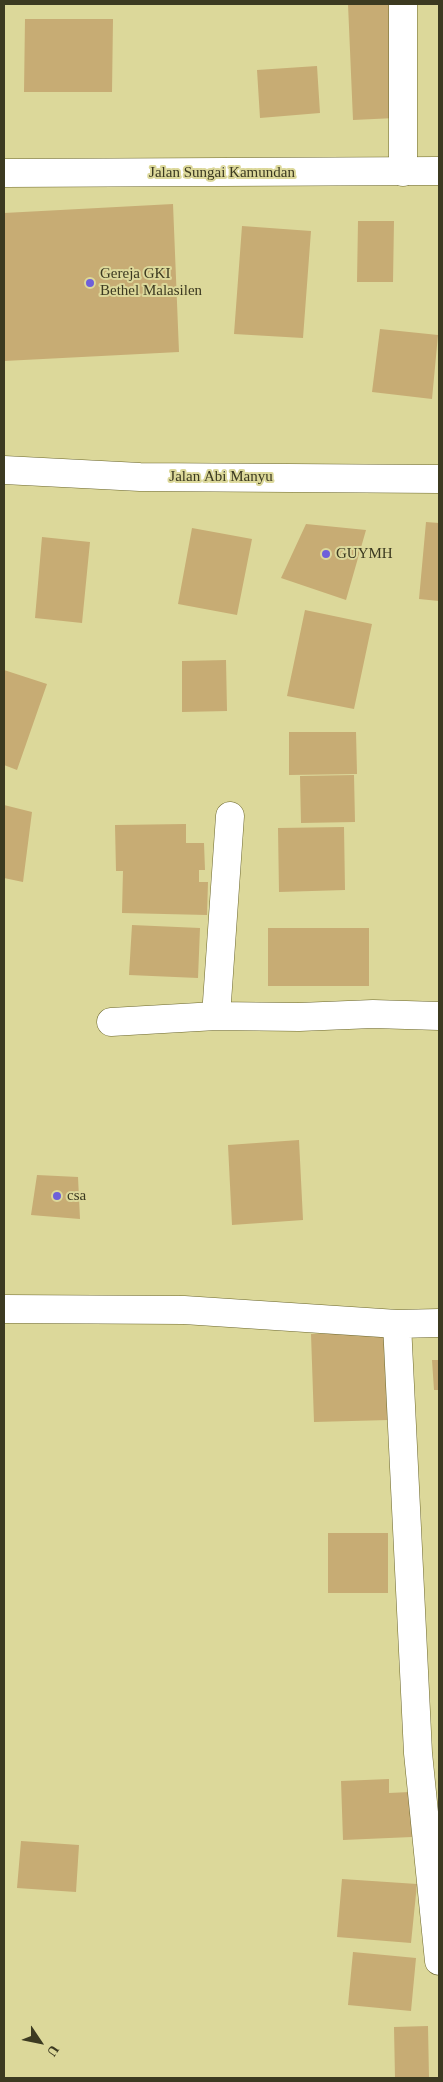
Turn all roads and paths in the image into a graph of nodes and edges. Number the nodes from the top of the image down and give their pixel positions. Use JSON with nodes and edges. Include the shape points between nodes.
{"nodes":[{"id":1,"x":403,"y":4,"type":"edge"},
{"id":2,"x":403,"y":172,"type":"junction"},
{"id":3,"x":439,"y":172,"type":"edge"},
{"id":4,"x":4,"y":173,"type":"edge"},
{"id":5,"x":4,"y":470,"type":"edge"},
{"id":6,"x":439,"y":479,"type":"edge"},
{"id":7,"x":230,"y":816,"type":"dead end"},
{"id":8,"x":216,"y":1016,"type":"junction"},
{"id":9,"x":439,"y":1016,"type":"edge"},
{"id":10,"x":111,"y":1022,"type":"dead end"},
{"id":11,"x":4,"y":1309,"type":"edge"},
{"id":12,"x":439,"y":1323,"type":"edge"},
{"id":13,"x":397,"y":1324,"type":"junction"},
{"id":14,"x":439,"y":1961,"type":"edge"}],
"edges":[{"from":1,"to":2,"type":"street"},
{"from":2,"to":3,"type":"street","name":"Jalan Sungai Kamundan"},
{"from":2,"to":4,"type":"street","name":"Jalan Sungai Kamundan"},
{"from":5,"to":6,"type":"street","name":"Jalan Abi Manyu","via":[[140,477]]},
{"from":7,"to":8,"type":"street"},
{"from":8,"to":9,"type":"street"},
{"from":8,"to":10,"type":"street"},
{"from":11,"to":13,"type":"street","via":[[184,1310]]},
{"from":12,"to":13,"type":"street"},
{"from":13,"to":14,"type":"street","via":[[418,1753]]}]}
